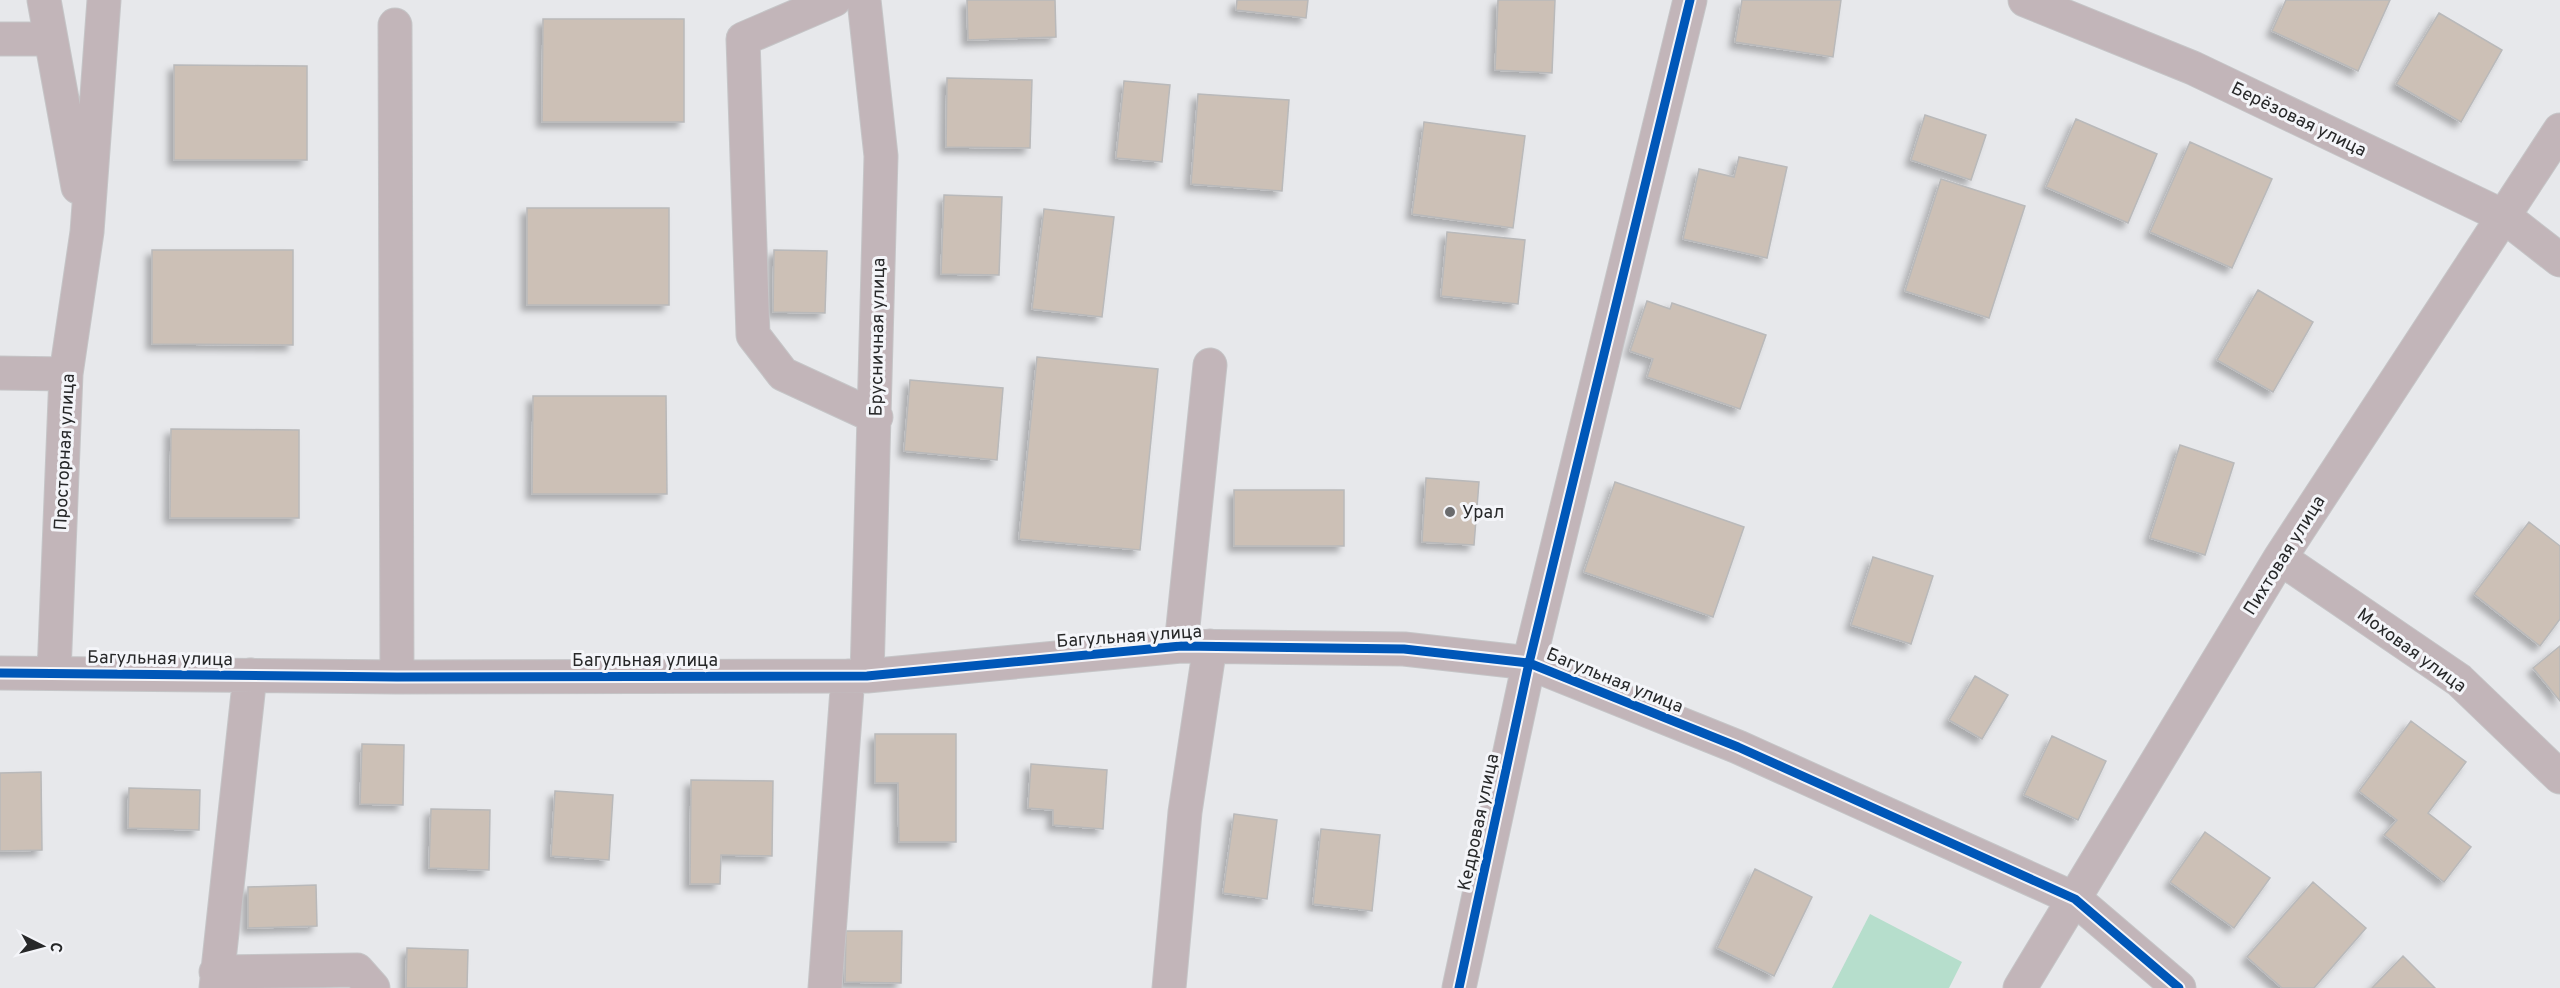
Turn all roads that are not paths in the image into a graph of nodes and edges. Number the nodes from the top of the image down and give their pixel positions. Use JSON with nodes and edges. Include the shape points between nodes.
{"nodes":[{"id":1,"x":44,"y":0,"type":"edge"},
{"id":2,"x":104,"y":0,"type":"edge"},
{"id":3,"x":834,"y":0,"type":"edge"},
{"id":4,"x":864,"y":0,"type":"edge"},
{"id":5,"x":1690,"y":0,"type":"edge"},
{"id":6,"x":2025,"y":0,"type":"edge"},
{"id":7,"x":395,"y":24,"type":"dead end"},
{"id":8,"x":0,"y":39,"type":"edge"},
{"id":9,"x":50,"y":39,"type":"junction"},
{"id":10,"x":2560,"y":130,"type":"edge"},
{"id":11,"x":2505,"y":217,"type":"junction"},
{"id":12,"x":87,"y":232,"type":"junction"},
{"id":13,"x":2560,"y":260,"type":"edge"},
{"id":14,"x":1210,"y":365,"type":"dead end"},
{"id":15,"x":0,"y":373,"type":"edge"},
{"id":16,"x":66,"y":374,"type":"junction"},
{"id":17,"x":876,"y":417,"type":"junction"},
{"id":18,"x":2280,"y":558,"type":"junction"},
{"id":19,"x":1196,"y":646,"type":"junction"},
{"id":20,"x":1529,"y":663,"type":"junction"},
{"id":21,"x":0,"y":673,"type":"edge"},
{"id":22,"x":54,"y":674,"type":"junction"},
{"id":23,"x":250,"y":675,"type":"junction"},
{"id":24,"x":857,"y":676,"type":"junction"},
{"id":25,"x":397,"y":677,"type":"junction"},
{"id":26,"x":2560,"y":777,"type":"edge"},
{"id":27,"x":2075,"y":899,"type":"junction"},
{"id":28,"x":216,"y":980,"type":"edge"},
{"id":29,"x":373,"y":988,"type":"edge"},
{"id":30,"x":825,"y":988,"type":"edge"},
{"id":31,"x":1169,"y":988,"type":"edge"},
{"id":32,"x":1459,"y":988,"type":"edge"},
{"id":33,"x":2020,"y":988,"type":"edge"},
{"id":34,"x":2179,"y":988,"type":"edge"}],
"edges":[{"from":1,"to":9,"type":"street","name":"Просторная улица"},
{"from":2,"to":12,"type":"street","name":"Просторная улица"},
{"from":3,"to":17,"type":"street","via":[[743,39],[753,335],[783,374]]},
{"from":4,"to":17,"type":"street","name":"Брусничная улица","via":[[881,156]]},
{"from":5,"to":20,"type":"street","name":"Кедровая улица"},
{"from":6,"to":11,"type":"street","name":"Берёзовая улица","via":[[2193,68]]},
{"from":7,"to":25,"type":"street"},
{"from":8,"to":9,"type":"street"},
{"from":9,"to":12,"type":"street","name":"Просторная улица"},
{"from":10,"to":11,"type":"street","name":"Пихтовая улица"},
{"from":11,"to":13,"type":"street","name":"Берёзовая улица"},
{"from":11,"to":18,"type":"street","name":"Пихтовая улица"},
{"from":12,"to":16,"type":"street","name":"Просторная улица"},
{"from":14,"to":19,"type":"street"},
{"from":15,"to":16,"type":"street"},
{"from":16,"to":22,"type":"street","name":"Просторная улица"},
{"from":17,"to":24,"type":"street","name":"Брусничная улица"},
{"from":18,"to":26,"type":"street","name":"Моховая улица","via":[[2458,680]]},
{"from":18,"to":27,"type":"street","name":"Пихтовая улица"},
{"from":19,"to":20,"type":"street","name":"Багульная улица","via":[[1404,649]]},
{"from":19,"to":24,"type":"street","name":"Багульная улица"},
{"from":19,"to":31,"type":"street"},
{"from":20,"to":27,"type":"street","name":"Багульная улица","via":[[1738,747]]},
{"from":20,"to":32,"type":"street","name":"Кедровая улица"},
{"from":21,"to":22,"type":"street","name":"Багульная улица"},
{"from":22,"to":23,"type":"street","name":"Багульная улица"},
{"from":23,"to":25,"type":"street","name":"Багульная улица"},
{"from":23,"to":28,"type":"street"},
{"from":24,"to":25,"type":"street","name":"Багульная улица"},
{"from":24,"to":30,"type":"street","name":"Брусничная улица"},
{"from":27,"to":33,"type":"street","name":"Пихтовая улица"},
{"from":27,"to":34,"type":"street","name":"Багульная улица"},
{"from":28,"to":29,"type":"street","via":[[357,970]]}]}
